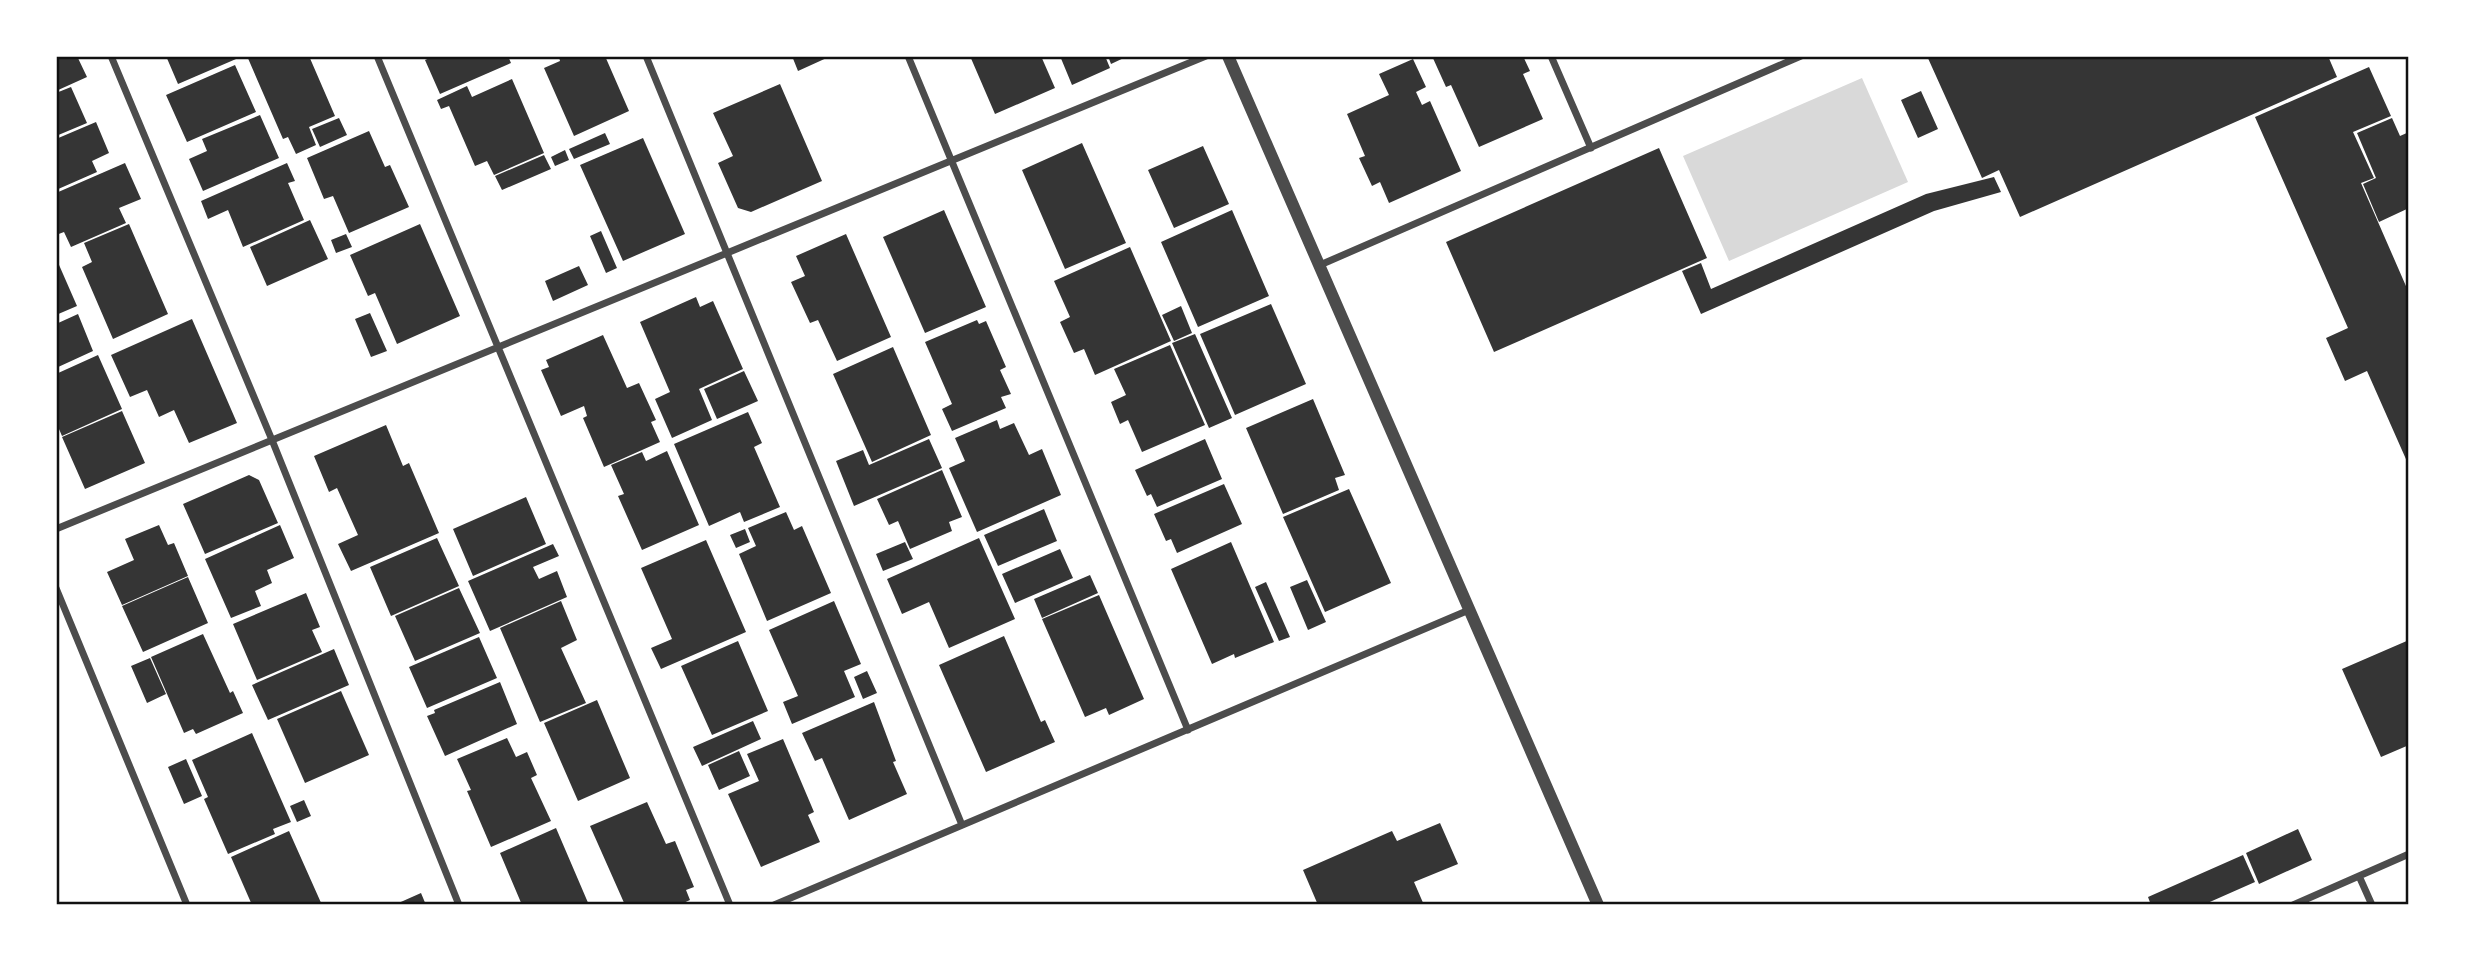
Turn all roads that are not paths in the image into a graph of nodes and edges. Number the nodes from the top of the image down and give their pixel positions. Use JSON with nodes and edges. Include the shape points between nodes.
{"nodes":[{"id":1,"x":111,"y":56,"type":"edge"},
{"id":2,"x":377,"y":56,"type":"edge"},
{"id":3,"x":646,"y":56,"type":"edge"},
{"id":4,"x":908,"y":56,"type":"edge"},
{"id":5,"x":1206,"y":56,"type":"edge"},
{"id":6,"x":1228,"y":56,"type":"edge"},
{"id":7,"x":1551,"y":56,"type":"edge"},
{"id":8,"x":1801,"y":56,"type":"edge"},
{"id":9,"x":1591,"y":148,"type":"junction"},
{"id":10,"x":952,"y":161,"type":"junction"},
{"id":11,"x":727,"y":253,"type":"junction"},
{"id":12,"x":1320,"y":265,"type":"junction"},
{"id":13,"x":498,"y":348,"type":"junction"},
{"id":14,"x":272,"y":440,"type":"junction"},
{"id":15,"x":56,"y":529,"type":"edge"},
{"id":16,"x":56,"y":588,"type":"edge"},
{"id":17,"x":1469,"y":610,"type":"junction"},
{"id":18,"x":1188,"y":730,"type":"junction"},
{"id":19,"x":962,"y":825,"type":"junction"},
{"id":20,"x":2409,"y":854,"type":"edge"},
{"id":21,"x":2359,"y":876,"type":"junction"},
{"id":22,"x":187,"y":905,"type":"edge"},
{"id":23,"x":459,"y":905,"type":"edge"},
{"id":24,"x":730,"y":905,"type":"edge"},
{"id":25,"x":774,"y":905,"type":"edge"},
{"id":26,"x":1598,"y":905,"type":"edge"},
{"id":27,"x":2293,"y":905,"type":"edge"},
{"id":28,"x":2372,"y":905,"type":"edge"}],
"edges":[{"from":1,"to":14,"type":"street"},
{"from":2,"to":13,"type":"street"},
{"from":3,"to":11,"type":"street"},
{"from":4,"to":10,"type":"street"},
{"from":5,"to":10,"type":"street"},
{"from":6,"to":12,"type":"street"},
{"from":7,"to":9,"type":"street"},
{"from":8,"to":9,"type":"street"},
{"from":9,"to":12,"type":"street"},
{"from":10,"to":11,"type":"street"},
{"from":10,"to":18,"type":"street"},
{"from":11,"to":13,"type":"street"},
{"from":11,"to":19,"type":"street"},
{"from":12,"to":17,"type":"street"},
{"from":13,"to":14,"type":"street"},
{"from":13,"to":24,"type":"street"},
{"from":14,"to":15,"type":"street"},
{"from":14,"to":23,"type":"street"},
{"from":16,"to":22,"type":"street"},
{"from":17,"to":18,"type":"street"},
{"from":17,"to":26,"type":"street"},
{"from":18,"to":19,"type":"street"},
{"from":19,"to":25,"type":"street"},
{"from":20,"to":21,"type":"street"},
{"from":21,"to":27,"type":"street"},
{"from":21,"to":28,"type":"street"}]}
